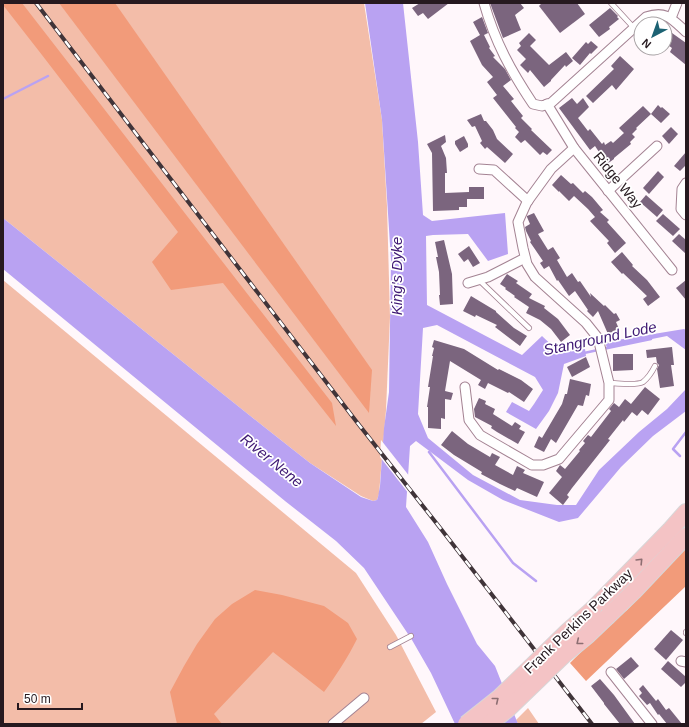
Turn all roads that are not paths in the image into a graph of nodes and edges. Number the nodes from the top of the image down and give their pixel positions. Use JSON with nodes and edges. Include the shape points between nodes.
{"nodes":[{"id":1,"x":484,"y":3,"type":"edge"},
{"id":2,"x":611,"y":3,"type":"edge"},
{"id":3,"x":676,"y":3,"type":"edge"},
{"id":4,"x":649,"y":16,"type":"edge"},
{"id":5,"x":667,"y":16,"type":"edge"},
{"id":6,"x":672,"y":16,"type":"edge"},
{"id":7,"x":673,"y":20,"type":"edge"},
{"id":8,"x":633,"y":27,"type":"edge"},
{"id":9,"x":633,"y":29,"type":"edge"},
{"id":10,"x":686,"y":32,"type":"edge"},
{"id":11,"x":547,"y":104,"type":"junction"},
{"id":12,"x":657,"y":146,"type":"dead end"},
{"id":13,"x":574,"y":148,"type":"junction"},
{"id":14,"x":479,"y":169,"type":"dead end"},
{"id":15,"x":686,"y":183,"type":"edge"},
{"id":16,"x":608,"y":191,"type":"junction"},
{"id":17,"x":528,"y":201,"type":"junction"},
{"id":18,"x":686,"y":215,"type":"edge"},
{"id":19,"x":525,"y":258,"type":"junction"},
{"id":20,"x":672,"y":270,"type":"dead end"},
{"id":21,"x":479,"y":280,"type":"junction"},
{"id":22,"x":468,"y":283,"type":"dead end"},
{"id":23,"x":529,"y":328,"type":"dead end"},
{"id":24,"x":655,"y":366,"type":"dead end"},
{"id":25,"x":610,"y":383,"type":"junction"},
{"id":26,"x":465,"y":387,"type":"dead end"},
{"id":27,"x":686,"y":512,"type":"edge"},
{"id":28,"x":686,"y":536,"type":"edge"},
{"id":29,"x":411,"y":636,"type":"dead end"},
{"id":30,"x":390,"y":647,"type":"dead end"},
{"id":31,"x":611,"y":672,"type":"dead end"},
{"id":32,"x":364,"y":698,"type":"dead end"},
{"id":33,"x":333,"y":724,"type":"edge"},
{"id":34,"x":466,"y":724,"type":"edge"},
{"id":35,"x":489,"y":724,"type":"edge"},
{"id":36,"x":652,"y":724,"type":"edge"}],
"edges":[{"from":1,"to":11,"type":"street","via":[[503,54],[518,82],[534,104]]},
{"from":2,"to":8,"type":"lane"},
{"from":3,"to":6,"type":"street"},
{"from":4,"to":5,"type":"street"},
{"from":7,"to":10,"type":"street"},
{"from":9,"to":11,"type":"street"},
{"from":11,"to":13,"type":"street","name":"Ridge Way"},
{"from":12,"to":16,"type":"street"},
{"from":13,"to":16,"type":"street","name":"Ridge Way"},
{"from":13,"to":17,"type":"street","via":[[551,169]]},
{"from":14,"to":17,"type":"street","via":[[494,170]]},
{"from":15,"to":18,"type":"street","via":[[682,189],[682,209]]},
{"from":16,"to":20,"type":"street","name":"Ridge Way"},
{"from":17,"to":19,"type":"street","via":[[518,222]]},
{"from":19,"to":21,"type":"street"},
{"from":19,"to":25,"type":"street","via":[[535,277],[586,323],[598,338]]},
{"from":21,"to":22,"type":"street"},
{"from":21,"to":23,"type":"lane"},
{"from":24,"to":25,"type":"lane","via":[[641,383]]},
{"from":25,"to":26,"type":"street","via":[[609,400],[559,460],[543,465],[532,465],[480,435],[469,420]]},
{"from":34,"to":27,"type":"highway","name":"Frank Perkins Parkway","one_way":true,"bridge":true,"via":[[500,697],[593,609]]},
{"from":28,"to":35,"type":"highway","name":"Frank Perkins Parkway","one_way":true,"bridge":true,"via":[[608,616]]},
{"from":29,"to":30,"type":"lane"},
{"from":31,"to":36,"type":"street"},
{"from":32,"to":33,"type":"street"}]}
